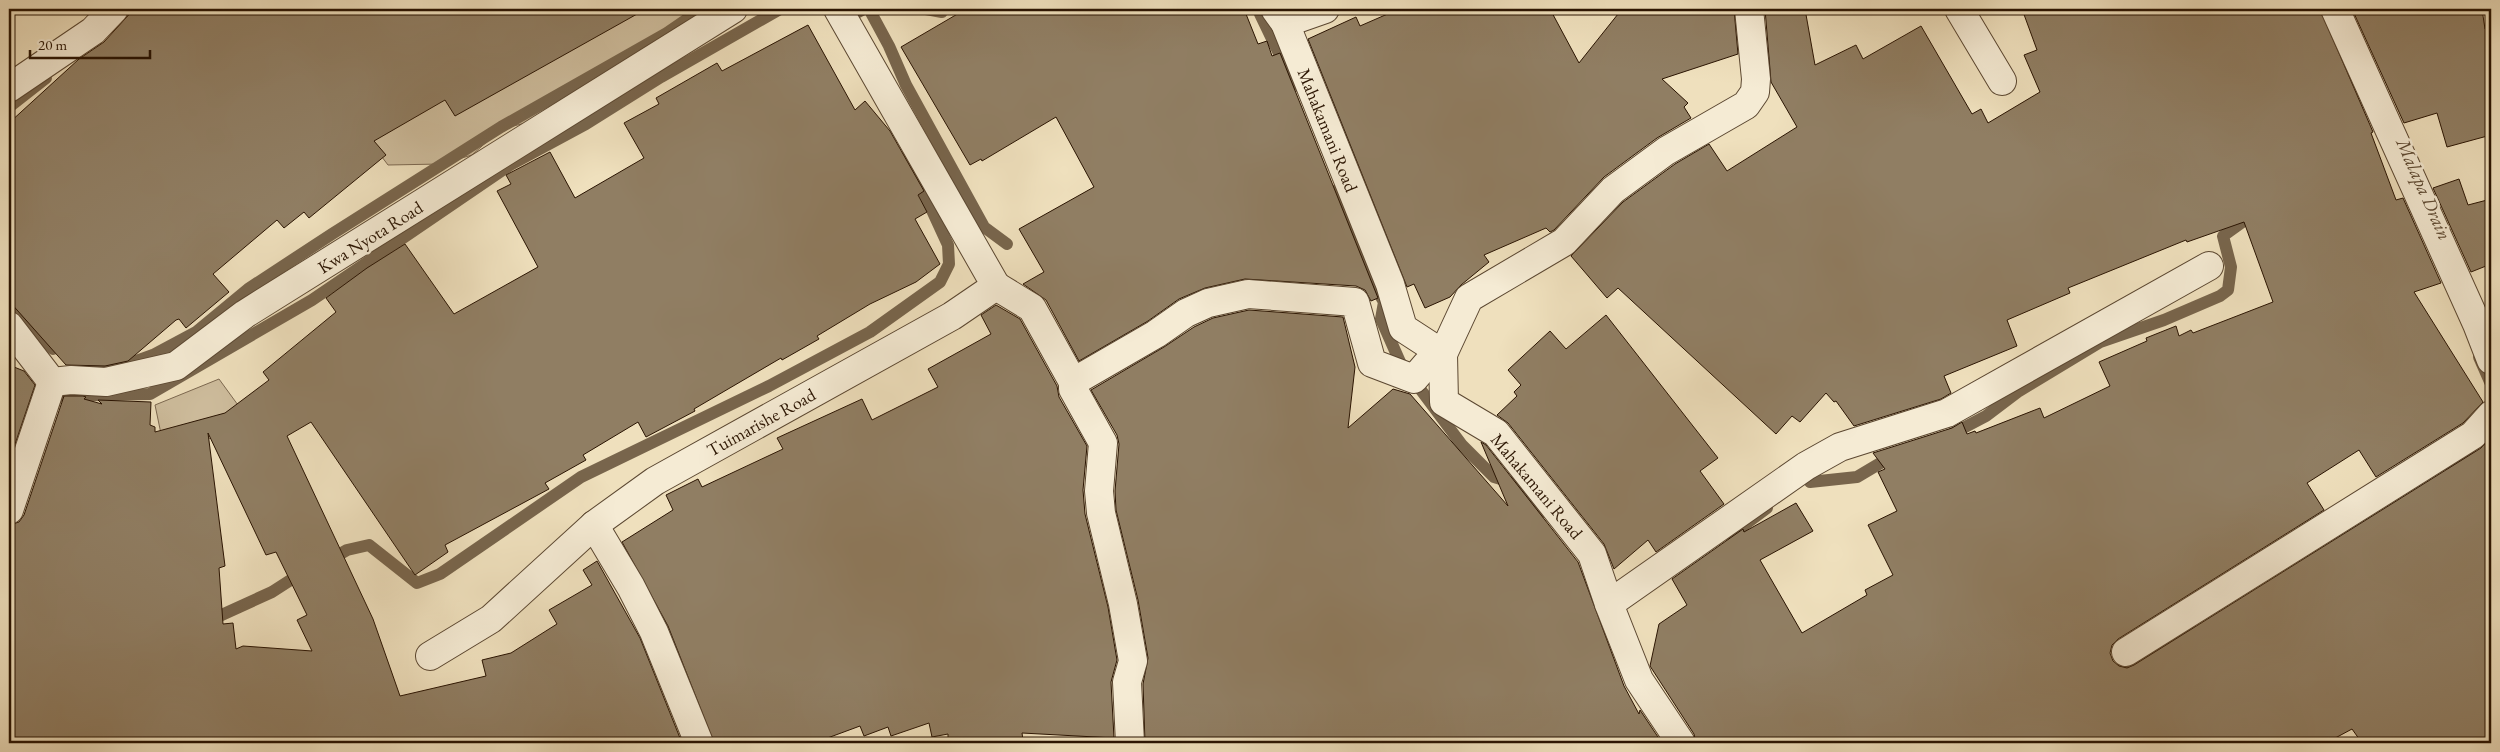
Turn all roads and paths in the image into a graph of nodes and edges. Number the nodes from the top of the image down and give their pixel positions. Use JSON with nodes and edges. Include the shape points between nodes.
{"nodes":[{"id":1,"x":114,"y":9,"type":"edge"},
{"id":2,"x":733,"y":9,"type":"edge"},
{"id":3,"x":838,"y":9,"type":"edge"},
{"id":4,"x":1325,"y":9,"type":"edge"},
{"id":5,"x":1748,"y":9,"type":"edge"},
{"id":6,"x":1959,"y":9,"type":"edge"},
{"id":7,"x":2335,"y":9,"type":"edge"},
{"id":8,"x":1280,"y":16,"type":"edge"},
{"id":9,"x":2002,"y":81,"type":"dead end"},
{"id":10,"x":9,"y":88,"type":"edge"},
{"id":11,"x":2209,"y":266,"type":"dead end"},
{"id":12,"x":996,"y":286,"type":"junction"},
{"id":13,"x":9,"y":326,"type":"edge"},
{"id":14,"x":1443,"y":354,"type":"junction"},
{"id":15,"x":2491,"y":360,"type":"edge"},
{"id":16,"x":52,"y":382,"type":"junction"},
{"id":17,"x":1073,"y":382,"type":"junction"},
{"id":18,"x":2491,"y":415,"type":"edge"},
{"id":19,"x":9,"y":510,"type":"edge"},
{"id":20,"x":594,"y":525,"type":"junction"},
{"id":21,"x":1609,"y":604,"type":"junction"},
{"id":22,"x":2126,"y":652,"type":"dead end"},
{"id":23,"x":430,"y":656,"type":"dead end"},
{"id":24,"x":699,"y":743,"type":"edge"},
{"id":25,"x":1130,"y":743,"type":"edge"},
{"id":26,"x":1681,"y":743,"type":"edge"}],
"edges":[{"from":1,"to":10,"type":"street","via":[[93,32]]},
{"from":2,"to":16,"type":"street","name":"Kwa Nyota Road","via":[[245,314],[176,366],[106,382]]},
{"from":3,"to":12,"type":"street"},
{"from":4,"to":8,"type":"street"},
{"from":5,"to":14,"type":"street","via":[[1756,79],[1755,92],[1746,105],[1666,151],[1613,190],[1564,242],[1469,298]]},
{"from":6,"to":9,"type":"street"},
{"from":7,"to":15,"type":"street","via":[[2478,324]]},
{"from":8,"to":14,"type":"street","name":"Mahakamani Road","via":[[1386,275],[1403,328]]},
{"from":11,"to":21,"type":"street","via":[[1947,413],[1840,447],[1806,466]]},
{"from":12,"to":17,"type":"street","via":[[1032,308]]},
{"from":12,"to":20,"type":"street","name":"Tuimarishe Road","via":[[952,316],[655,481]]},
{"from":13,"to":16,"type":"street"},
{"from":14,"to":17,"type":"street","via":[[1426,365],[1414,379],[1372,363],[1355,302],[1248,294],[1208,303],[1186,313]]},
{"from":14,"to":21,"type":"street","name":"Mahakamani Road","via":[[1444,402],[1496,433],[1592,554]]},
{"from":16,"to":19,"type":"street"},
{"from":17,"to":25,"type":"street","via":[[1073,389],[1103,443],[1099,491],[1101,513],[1133,661],[1127,682]]},
{"from":18,"to":22,"type":"street","via":[[2473,435]]},
{"from":20,"to":23,"type":"street","name":"Tuimarishe Road","via":[[491,619]]},
{"from":20,"to":24,"type":"street","via":[[654,632]]},
{"from":21,"to":26,"type":"street","name":"Mahakamani Road","via":[[1639,680]]}]}
